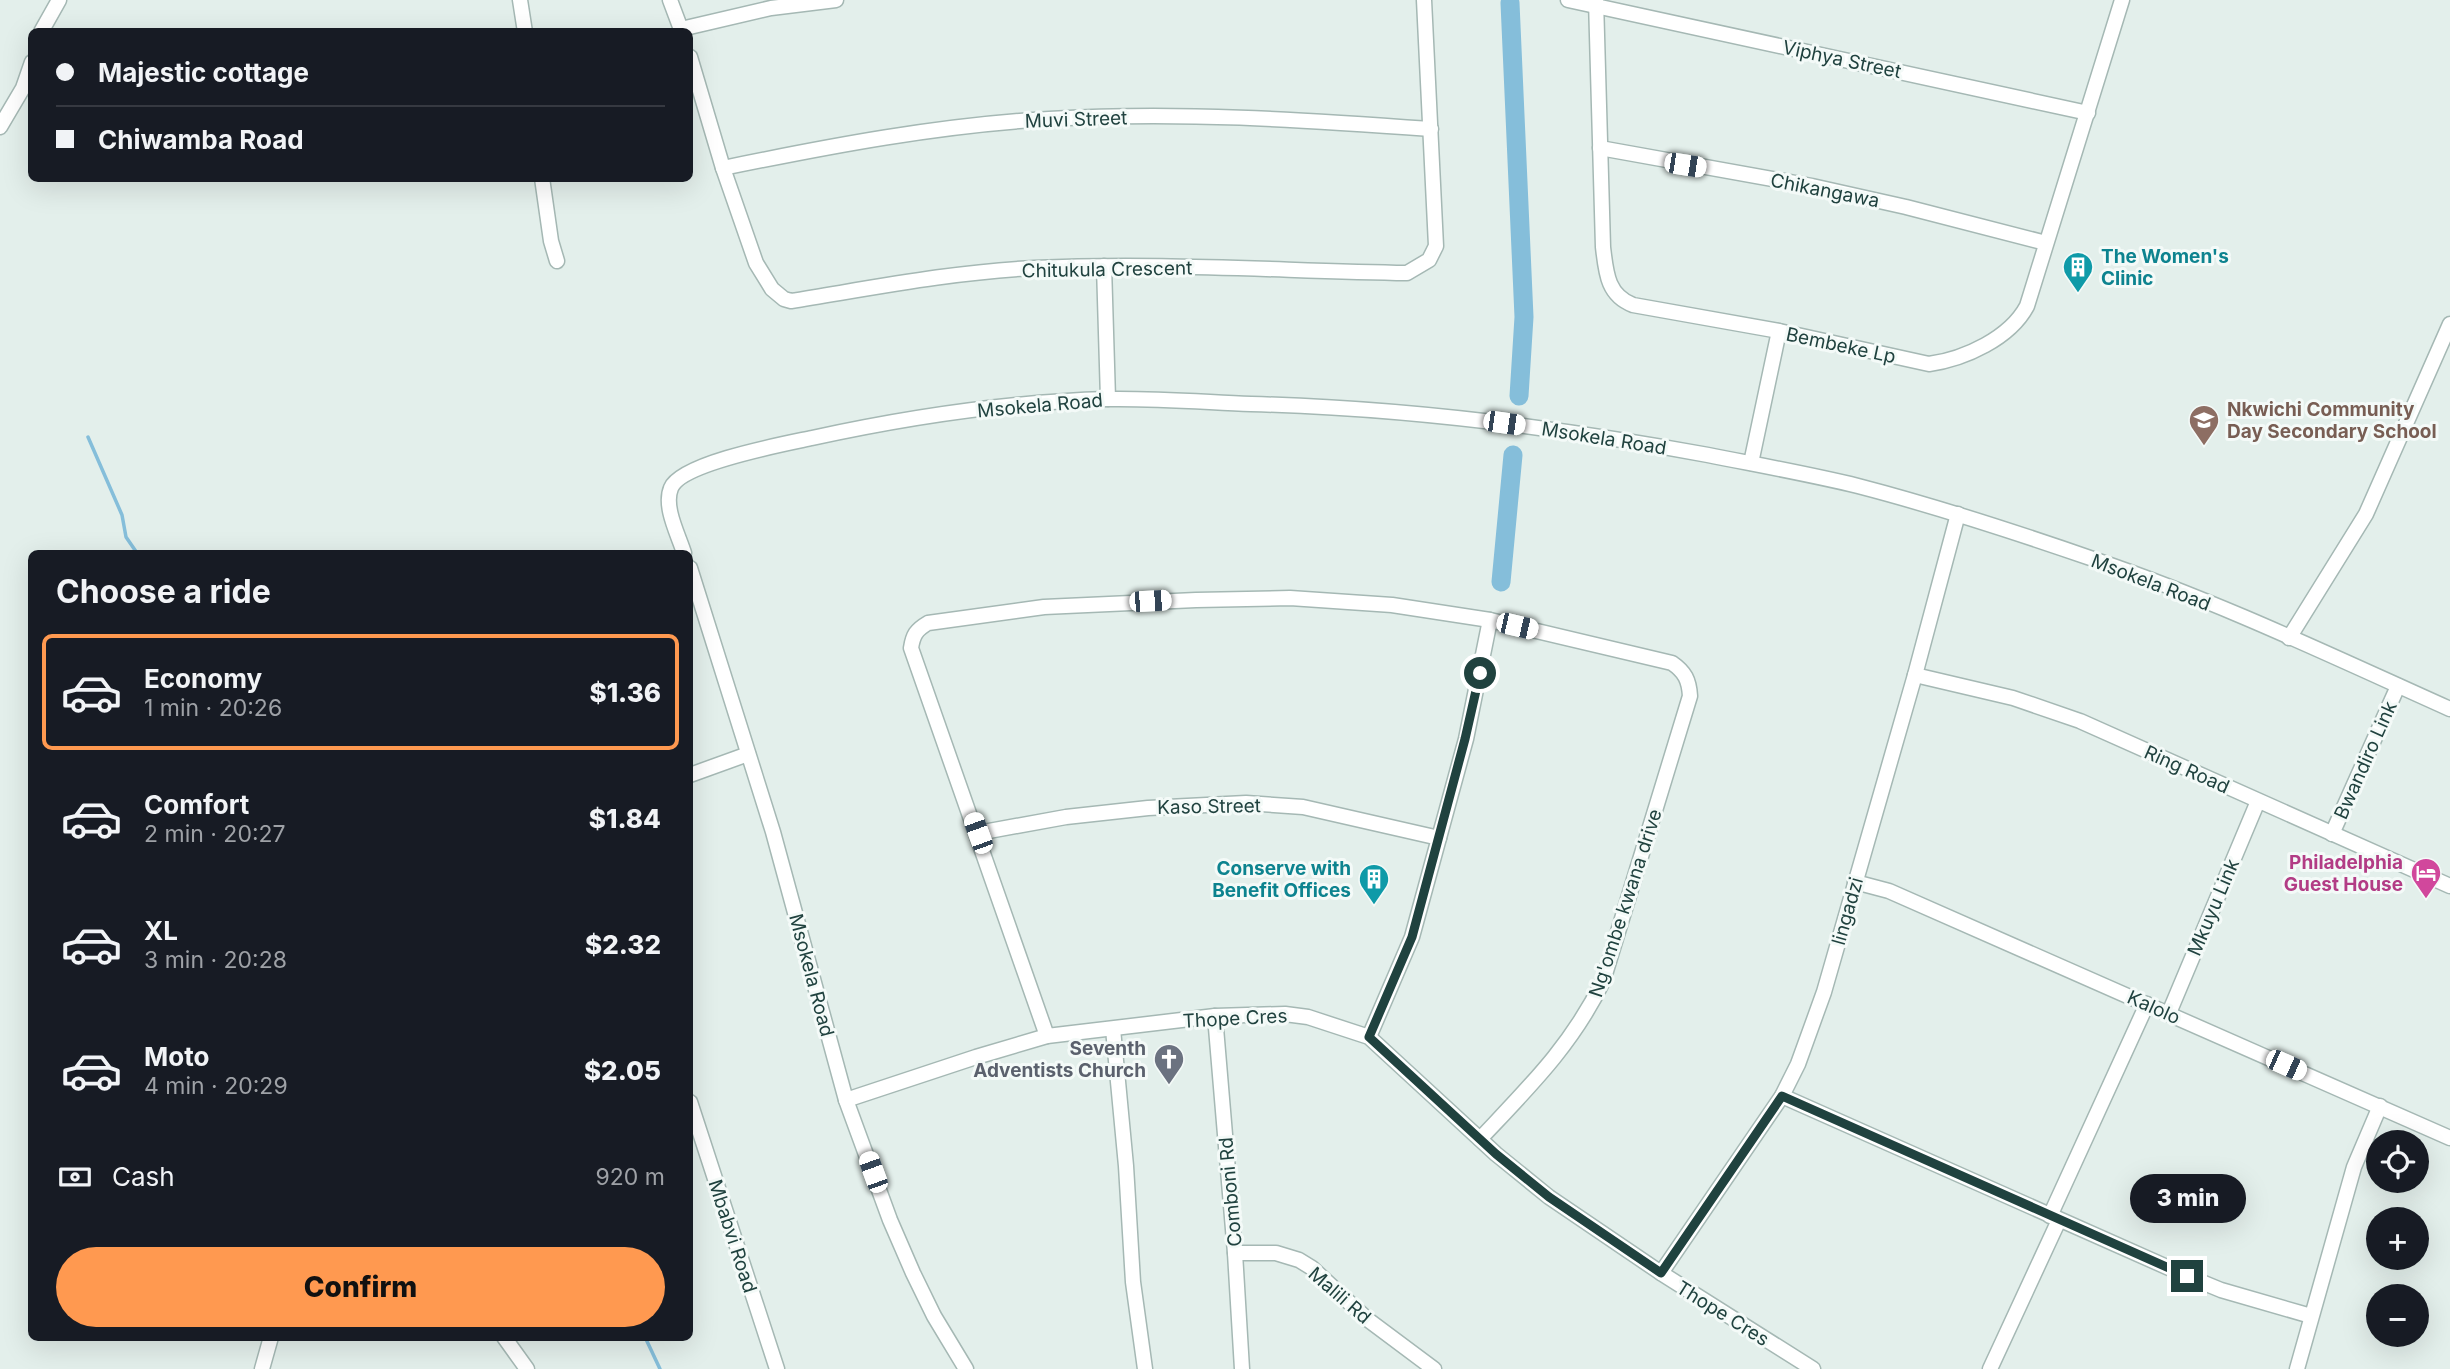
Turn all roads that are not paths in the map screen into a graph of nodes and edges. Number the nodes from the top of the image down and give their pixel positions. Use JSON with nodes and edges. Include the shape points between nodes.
{"nodes":[{"id":1,"x":59,"y":0,"type":"edge"},
{"id":2,"x":520,"y":0,"type":"edge"},
{"id":3,"x":670,"y":0,"type":"edge"},
{"id":4,"x":836,"y":0,"type":"edge"},
{"id":5,"x":1424,"y":0,"type":"edge"},
{"id":6,"x":1568,"y":0,"type":"edge"},
{"id":7,"x":2122,"y":0,"type":"edge"},
{"id":8,"x":1596,"y":3,"type":"edge"},
{"id":9,"x":43,"y":28,"type":"edge"},
{"id":10,"x":524,"y":28,"type":"edge"},
{"id":11,"x":680,"y":28,"type":"edge"},
{"id":12,"x":689,"y":28,"type":"edge"},
{"id":13,"x":693,"y":67,"type":"edge"},
{"id":14,"x":28,"y":74,"type":"edge"},
{"id":15,"x":2088,"y":113,"type":"junction"},
{"id":16,"x":0,"y":127,"type":"edge"},
{"id":17,"x":1432,"y":129,"type":"junction"},
{"id":18,"x":1600,"y":148,"type":"junction"},
{"id":19,"x":723,"y":168,"type":"junction"},
{"id":20,"x":543,"y":182,"type":"edge"},
{"id":21,"x":2046,"y":243,"type":"junction"},
{"id":22,"x":557,"y":261,"type":"dead end"},
{"id":23,"x":1104,"y":265,"type":"junction"},
{"id":24,"x":2450,"y":324,"type":"edge"},
{"id":25,"x":1779,"y":331,"type":"junction"},
{"id":26,"x":1108,"y":399,"type":"junction"},
{"id":27,"x":1751,"y":464,"type":"junction"},
{"id":28,"x":1958,"y":514,"type":"junction"},
{"id":29,"x":683,"y":550,"type":"edge"},
{"id":30,"x":693,"y":578,"type":"edge"},
{"id":31,"x":1490,"y":620,"type":"junction"},
{"id":32,"x":2289,"y":638,"type":"junction"},
{"id":33,"x":1915,"y":676,"type":"junction"},
{"id":34,"x":2398,"y":686,"type":"junction"},
{"id":35,"x":2450,"y":709,"type":"edge"},
{"id":36,"x":748,"y":754,"type":"junction"},
{"id":37,"x":693,"y":774,"type":"edge"},
{"id":38,"x":2258,"y":801,"type":"junction"},
{"id":39,"x":978,"y":833,"type":"junction"},
{"id":40,"x":2332,"y":834,"type":"junction"},
{"id":41,"x":1439,"y":838,"type":"junction"},
{"id":42,"x":1856,"y":882,"type":"junction"},
{"id":43,"x":2450,"y":886,"type":"edge"},
{"id":44,"x":2147,"y":1004,"type":"junction"},
{"id":45,"x":2169,"y":1013,"type":"junction"},
{"id":46,"x":1215,"y":1016,"type":"junction"},
{"id":47,"x":1113,"y":1029,"type":"junction"},
{"id":48,"x":1047,"y":1036,"type":"junction"},
{"id":49,"x":1369,"y":1037,"type":"junction"},
{"id":50,"x":1782,"y":1096,"type":"junction"},
{"id":51,"x":846,"y":1100,"type":"junction"},
{"id":52,"x":2379,"y":1106,"type":"junction"},
{"id":53,"x":693,"y":1111,"type":"edge"},
{"id":54,"x":2450,"y":1138,"type":"edge"},
{"id":55,"x":1480,"y":1139,"type":"junction"},
{"id":56,"x":2054,"y":1218,"type":"junction"},
{"id":57,"x":1235,"y":1253,"type":"junction"},
{"id":58,"x":1661,"y":1273,"type":"junction"},
{"id":59,"x":2311,"y":1316,"type":"junction"},
{"id":60,"x":270,"y":1341,"type":"edge"},
{"id":61,"x":507,"y":1341,"type":"edge"},
{"id":62,"x":262,"y":1369,"type":"edge"},
{"id":63,"x":527,"y":1369,"type":"edge"},
{"id":64,"x":777,"y":1369,"type":"edge"},
{"id":65,"x":966,"y":1369,"type":"edge"},
{"id":66,"x":1145,"y":1369,"type":"edge"},
{"id":67,"x":1242,"y":1369,"type":"edge"},
{"id":68,"x":1434,"y":1369,"type":"edge"},
{"id":69,"x":1813,"y":1369,"type":"edge"},
{"id":70,"x":1990,"y":1369,"type":"edge"},
{"id":71,"x":2297,"y":1369,"type":"edge"}],
"edges":[{"from":1,"to":9,"type":"street"},
{"from":2,"to":10,"type":"street"},
{"from":3,"to":11,"type":"street"},
{"from":4,"to":12,"type":"street","via":[[771,8]]},
{"from":5,"to":17,"type":"street","name":"Chitukula Crescent"},
{"from":6,"to":8,"type":"street","name":"Viphya Street"},
{"from":7,"to":15,"type":"street","name":"Bembeke Lp"},
{"from":8,"to":15,"type":"street","name":"Viphya Street"},
{"from":8,"to":18,"type":"street","name":"Bembeke Lp"},
{"from":13,"to":19,"type":"street","name":"Chitukula Crescent"},
{"from":14,"to":16,"type":"street"},
{"from":15,"to":21,"type":"street","name":"Bembeke Lp"},
{"from":17,"to":19,"type":"street","name":"Muvi Street","via":[[1254,118],[1048,119],[843,145]]},
{"from":17,"to":23,"type":"street","name":"Chitukula Crescent","via":[[1436,246],[1429,260],[1414,270]]},
{"from":18,"to":21,"type":"street","name":"Chikangawa","via":[[1812,186]]},
{"from":18,"to":25,"type":"street","name":"Bembeke Lp","via":[[1606,273],[1620,298],[1633,305]]},
{"from":19,"to":23,"type":"street","name":"Chitukula Crescent","via":[[756,262],[772,289],[791,301],[957,275]]},
{"from":20,"to":22,"type":"street"},
{"from":21,"to":25,"type":"street","name":"Bembeke Lp","via":[[2021,318],[1996,338],[1948,362],[1929,364]]},
{"from":23,"to":26,"type":"street"},
{"from":24,"to":32,"type":"street","via":[[2366,514]]},
{"from":25,"to":27,"type":"street"},
{"from":26,"to":27,"type":"street","name":"Msokela Road","via":[[1362,407],[1619,439]]},
{"from":26,"to":29,"type":"street","name":"Msokela Road","via":[[985,408],[838,432],[695,468],[671,487],[669,497]]},
{"from":27,"to":28,"type":"street","name":"Msokela Road","via":[[1855,485]]},
{"from":28,"to":32,"type":"street","name":"Msokela Road","via":[[2101,561]]},
{"from":28,"to":33,"type":"street","name":"lingadzi"},
{"from":30,"to":36,"type":"street","name":"Msokela Road"},
{"from":31,"to":39,"type":"street","via":[[1378,604],[1290,598],[1044,607],[928,624],[912,637],[911,648]]},
{"from":31,"to":41,"type":"street","via":[[1472,713]]},
{"from":31,"to":55,"type":"street","name":"Ng'ombe kwana drive","via":[[1672,663],[1689,682],[1690,696],[1603,981],[1554,1060]]},
{"from":32,"to":34,"type":"street","name":"Msokela Road"},
{"from":33,"to":38,"type":"street","name":"Ring Road","via":[[2061,714]]},
{"from":33,"to":42,"type":"street","name":"lingadzi"},
{"from":34,"to":35,"type":"street","name":"Msokela Road"},
{"from":34,"to":40,"type":"street","name":"Bwandiro Link"},
{"from":36,"to":37,"type":"street"},
{"from":36,"to":51,"type":"street","name":"Msokela Road"},
{"from":38,"to":40,"type":"street","name":"Ring Road"},
{"from":38,"to":45,"type":"street","name":"Mkuyu Link"},
{"from":39,"to":41,"type":"street","name":"Kaso Street","via":[[1148,807],[1246,803],[1303,807]]},
{"from":39,"to":48,"type":"street"},
{"from":40,"to":43,"type":"street","name":"Ring Road"},
{"from":41,"to":49,"type":"street","via":[[1412,937]]},
{"from":42,"to":44,"type":"street","name":"Kalolo","via":[[1889,891]]},
{"from":42,"to":50,"type":"street","name":"lingadzi","via":[[1816,1014]]},
{"from":44,"to":45,"type":"street","name":"Kalolo"},
{"from":44,"to":56,"type":"street"},
{"from":45,"to":52,"type":"street","name":"Kalolo"},
{"from":46,"to":47,"type":"street","name":"Thope Cres"},
{"from":46,"to":49,"type":"street","name":"Thope Cres","via":[[1308,1017]]},
{"from":46,"to":57,"type":"street","name":"Comboni Rd"},
{"from":47,"to":48,"type":"street","name":"Thope Cres"},
{"from":47,"to":66,"type":"street","via":[[1133,1282]]},
{"from":48,"to":51,"type":"street","name":"Thope Cres"},
{"from":49,"to":55,"type":"street","name":"Thope Cres"},
{"from":50,"to":56,"type":"street"},
{"from":50,"to":58,"type":"street","name":"lingadzi"},
{"from":51,"to":65,"type":"street","name":"Msokela Road","via":[[913,1273]]},
{"from":52,"to":54,"type":"street","name":"Kalolo"},
{"from":52,"to":59,"type":"street","via":[[2354,1167]]},
{"from":53,"to":64,"type":"street","name":"Mbabvi Road"},
{"from":55,"to":58,"type":"street","name":"Thope Cres","via":[[1549,1197]]},
{"from":56,"to":59,"type":"street","via":[[2221,1290]]},
{"from":56,"to":70,"type":"street"},
{"from":57,"to":67,"type":"street","name":"Comboni Rd"},
{"from":57,"to":68,"type":"street","name":"Malili Rd","via":[[1276,1253],[1299,1260]]},
{"from":58,"to":69,"type":"street","name":"Thope Cres"},
{"from":59,"to":71,"type":"street"},
{"from":60,"to":62,"type":"street"},
{"from":61,"to":63,"type":"street"}]}
